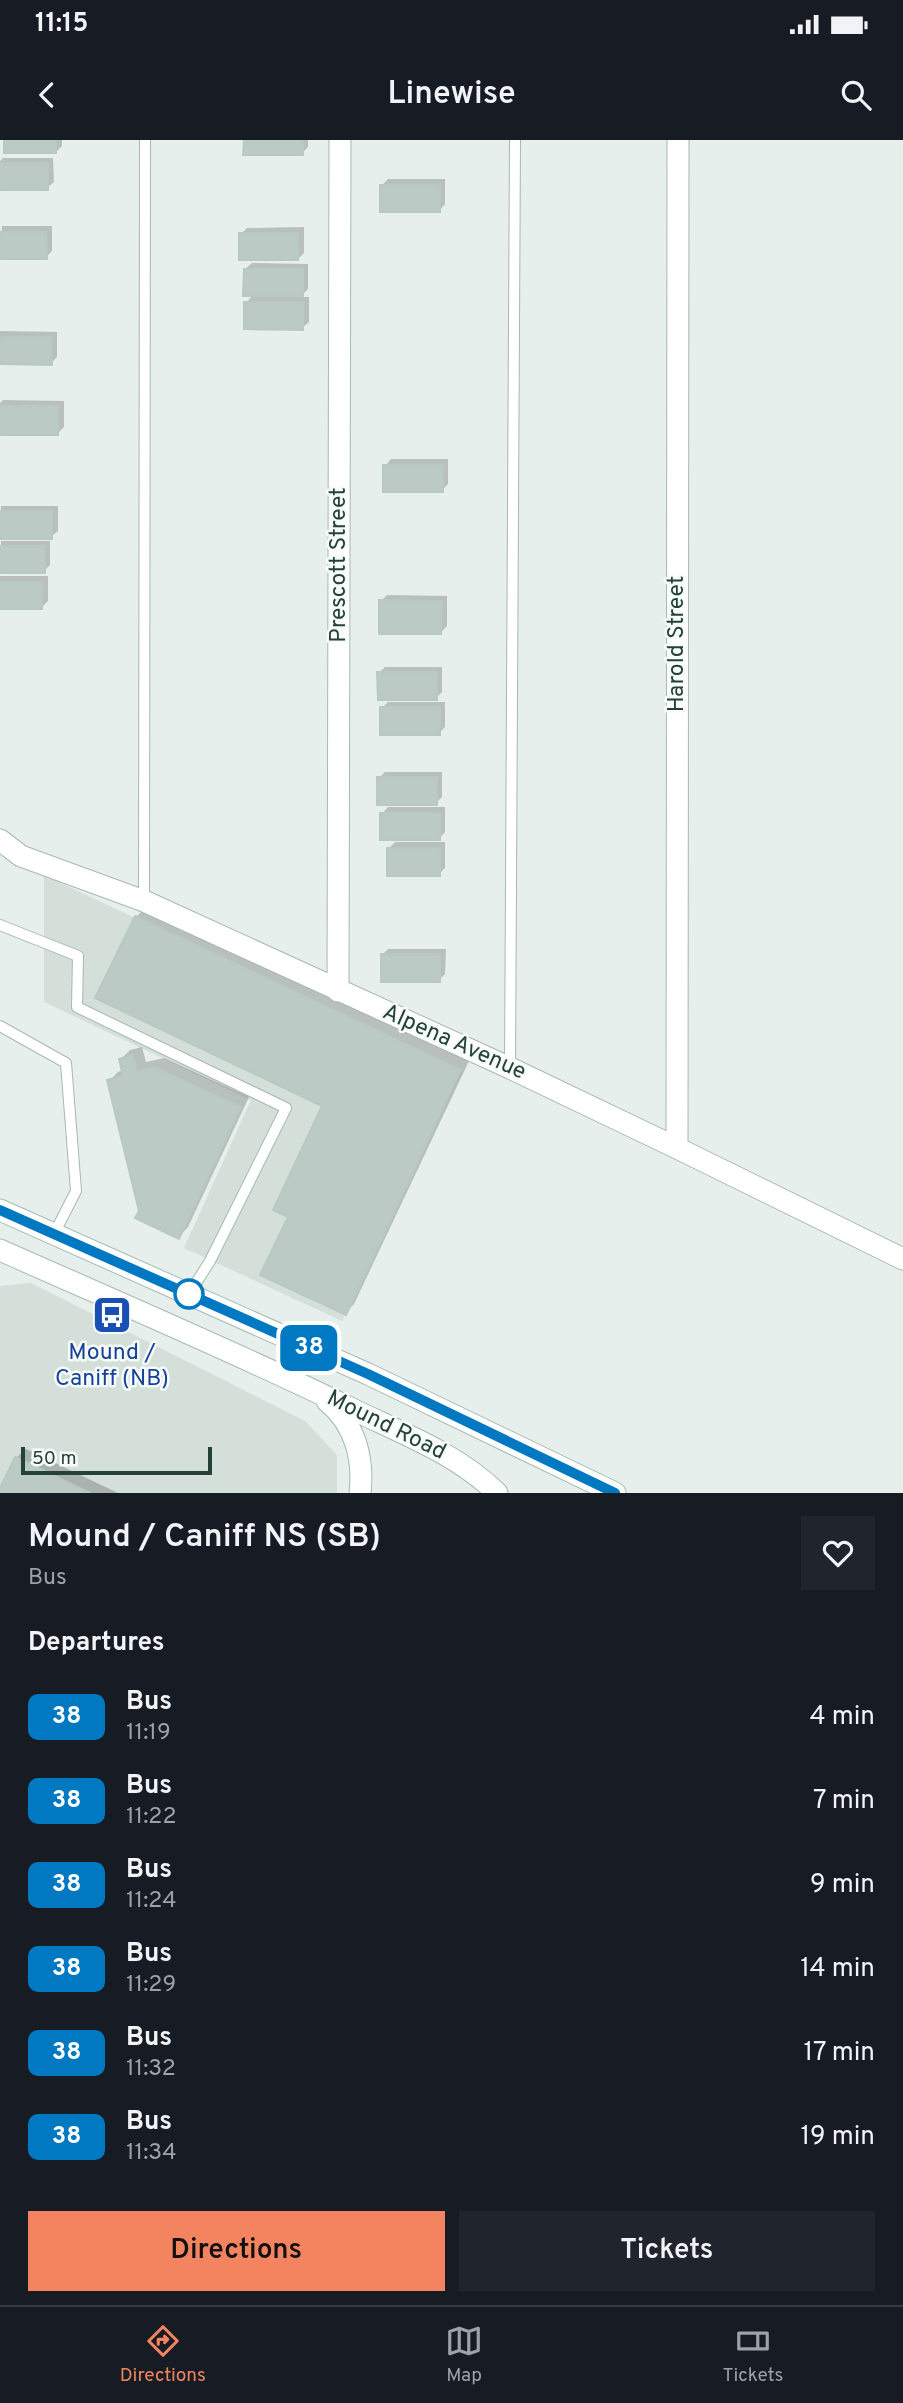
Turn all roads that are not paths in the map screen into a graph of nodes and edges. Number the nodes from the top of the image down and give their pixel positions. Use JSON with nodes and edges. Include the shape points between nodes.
{"nodes":[{"id":1,"x":145,"y":140,"type":"edge"},
{"id":2,"x":340,"y":140,"type":"edge"},
{"id":3,"x":515,"y":140,"type":"edge"},
{"id":4,"x":678,"y":140,"type":"edge"},
{"id":5,"x":0,"y":840,"type":"edge"},
{"id":6,"x":144,"y":901,"type":"junction"},
{"id":7,"x":0,"y":925,"type":"edge"},
{"id":8,"x":338,"y":991,"type":"junction"},
{"id":9,"x":0,"y":1026,"type":"edge"},
{"id":10,"x":510,"y":1068,"type":"junction"},
{"id":11,"x":677,"y":1148,"type":"junction"},
{"id":12,"x":0,"y":1210,"type":"edge"},
{"id":13,"x":54,"y":1234,"type":"junction"},
{"id":14,"x":0,"y":1250,"type":"edge"},
{"id":15,"x":903,"y":1259,"type":"edge"},
{"id":16,"x":189,"y":1294,"type":"junction"},
{"id":17,"x":314,"y":1391,"type":"junction"},
{"id":18,"x":360,"y":1493,"type":"edge"},
{"id":19,"x":497,"y":1493,"type":"edge"},
{"id":20,"x":615,"y":1493,"type":"edge"}],
"edges":[{"from":1,"to":6,"type":"lane"},
{"from":2,"to":8,"type":"street","name":"Prescott Street"},
{"from":3,"to":10,"type":"lane"},
{"from":4,"to":11,"type":"street","name":"Harold Street"},
{"from":5,"to":6,"type":"street","name":"Alpena Avenue","via":[[21,856]]},
{"from":6,"to":8,"type":"street","name":"Alpena Avenue"},
{"from":7,"to":16,"type":"lane","via":[[78,956],[77,1007],[286,1108]]},
{"from":8,"to":10,"type":"street","name":"Alpena Avenue"},
{"from":9,"to":13,"type":"lane","via":[[66,1063],[76,1191]]},
{"from":10,"to":11,"type":"street","name":"Alpena Avenue"},
{"from":11,"to":15,"type":"street","name":"Alpena Avenue"},
{"from":12,"to":13,"type":"street","name":"Mound Road"},
{"from":13,"to":16,"type":"street","name":"Mound Road"},
{"from":14,"to":17,"type":"street","name":"Mound Road"},
{"from":16,"to":20,"type":"street","name":"Mound Road"},
{"from":17,"to":18,"type":"street","via":[[335,1407],[353,1435],[361,1465]]},
{"from":17,"to":19,"type":"street","name":"Mound Road","via":[[452,1457]]}]}
